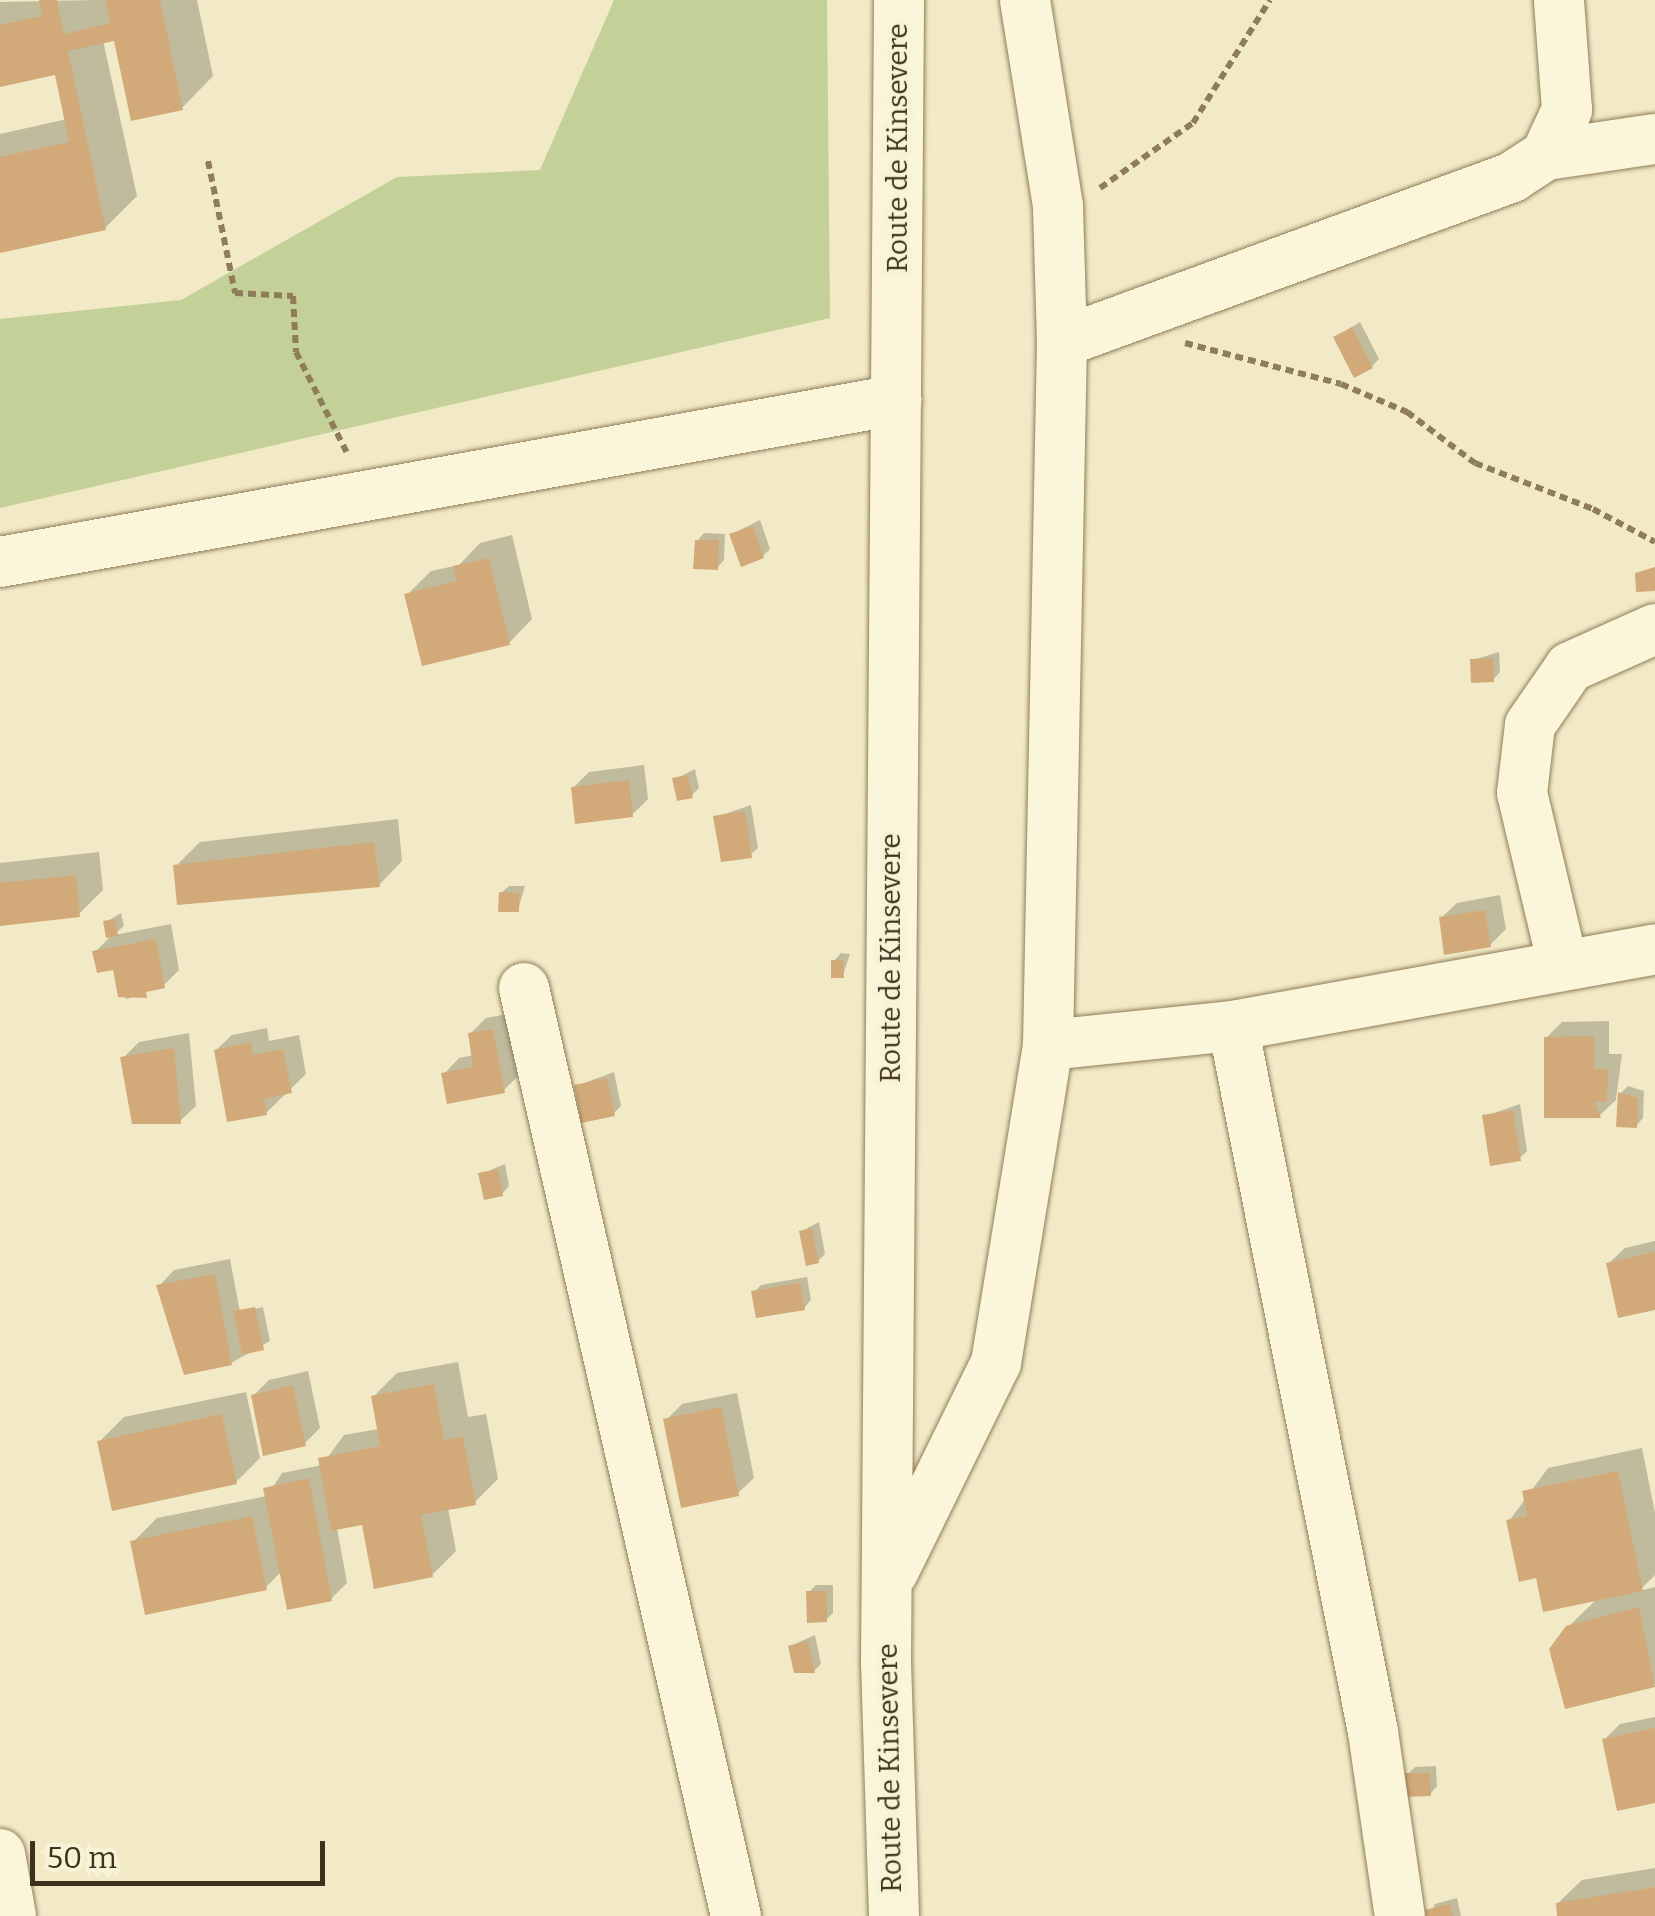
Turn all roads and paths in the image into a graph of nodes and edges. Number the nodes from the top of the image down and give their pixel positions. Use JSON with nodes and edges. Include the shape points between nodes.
{"nodes":[{"id":1,"x":899,"y":0,"type":"edge"},
{"id":2,"x":1025,"y":0,"type":"edge"},
{"id":3,"x":1270,"y":0,"type":"edge"},
{"id":4,"x":1560,"y":0,"type":"edge"},
{"id":5,"x":1655,"y":139,"type":"edge"},
{"id":6,"x":1546,"y":155,"type":"junction"},
{"id":7,"x":208,"y":161,"type":"dead end"},
{"id":8,"x":1058,"y":206,"type":"junction"},
{"id":9,"x":1138,"y":313,"type":"junction"},
{"id":10,"x":1062,"y":342,"type":"junction"},
{"id":11,"x":896,"y":400,"type":"junction"},
{"id":12,"x":373,"y":491,"type":"junction"},
{"id":13,"x":1655,"y":542,"type":"edge"},
{"id":14,"x":0,"y":562,"type":"edge"},
{"id":15,"x":1655,"y":629,"type":"edge"},
{"id":16,"x":1655,"y":949,"type":"edge"},
{"id":17,"x":1562,"y":966,"type":"junction"},
{"id":18,"x":524,"y":988,"type":"dead end"},
{"id":19,"x":1233,"y":1026,"type":"junction"},
{"id":20,"x":1048,"y":1045,"type":"junction"},
{"id":21,"x":886,"y":1586,"type":"junction"},
{"id":22,"x":0,"y":1854,"type":"edge"},
{"id":23,"x":11,"y":1916,"type":"edge"},
{"id":24,"x":736,"y":1916,"type":"edge"},
{"id":25,"x":894,"y":1916,"type":"edge"},
{"id":26,"x":1400,"y":1916,"type":"edge"}],
"edges":[{"from":1,"to":11,"type":"street","name":"Route de Kinsevere"},
{"from":2,"to":8,"type":"street"},
{"from":3,"to":8,"type":"path","via":[[1192,123],[1122,178]]},
{"from":4,"to":6,"type":"street","via":[[1566,110]]},
{"from":5,"to":6,"type":"street"},
{"from":6,"to":9,"type":"street","via":[[1512,177]]},
{"from":7,"to":12,"type":"path","via":[[235,292],[293,296],[296,352],[342,446]]},
{"from":8,"to":10,"type":"street"},
{"from":9,"to":10,"type":"street"},
{"from":9,"to":13,"type":"path","via":[[1188,345],[1292,366],[1407,412],[1476,463],[1593,508]]},
{"from":10,"to":20,"type":"street"},
{"from":11,"to":12,"type":"street"},
{"from":11,"to":21,"type":"street","name":"Route de Kinsevere"},
{"from":12,"to":14,"type":"street"},
{"from":15,"to":17,"type":"street","via":[[1570,667],[1530,724],[1522,793]]},
{"from":16,"to":17,"type":"street"},
{"from":17,"to":19,"type":"street"},
{"from":18,"to":24,"type":"street"},
{"from":19,"to":20,"type":"street"},
{"from":19,"to":26,"type":"street","via":[[1373,1732]]},
{"from":20,"to":21,"type":"street","via":[[996,1363]]},
{"from":21,"to":25,"type":"street","name":"Route de Kinsevere"},
{"from":22,"to":23,"type":"street"}]}
